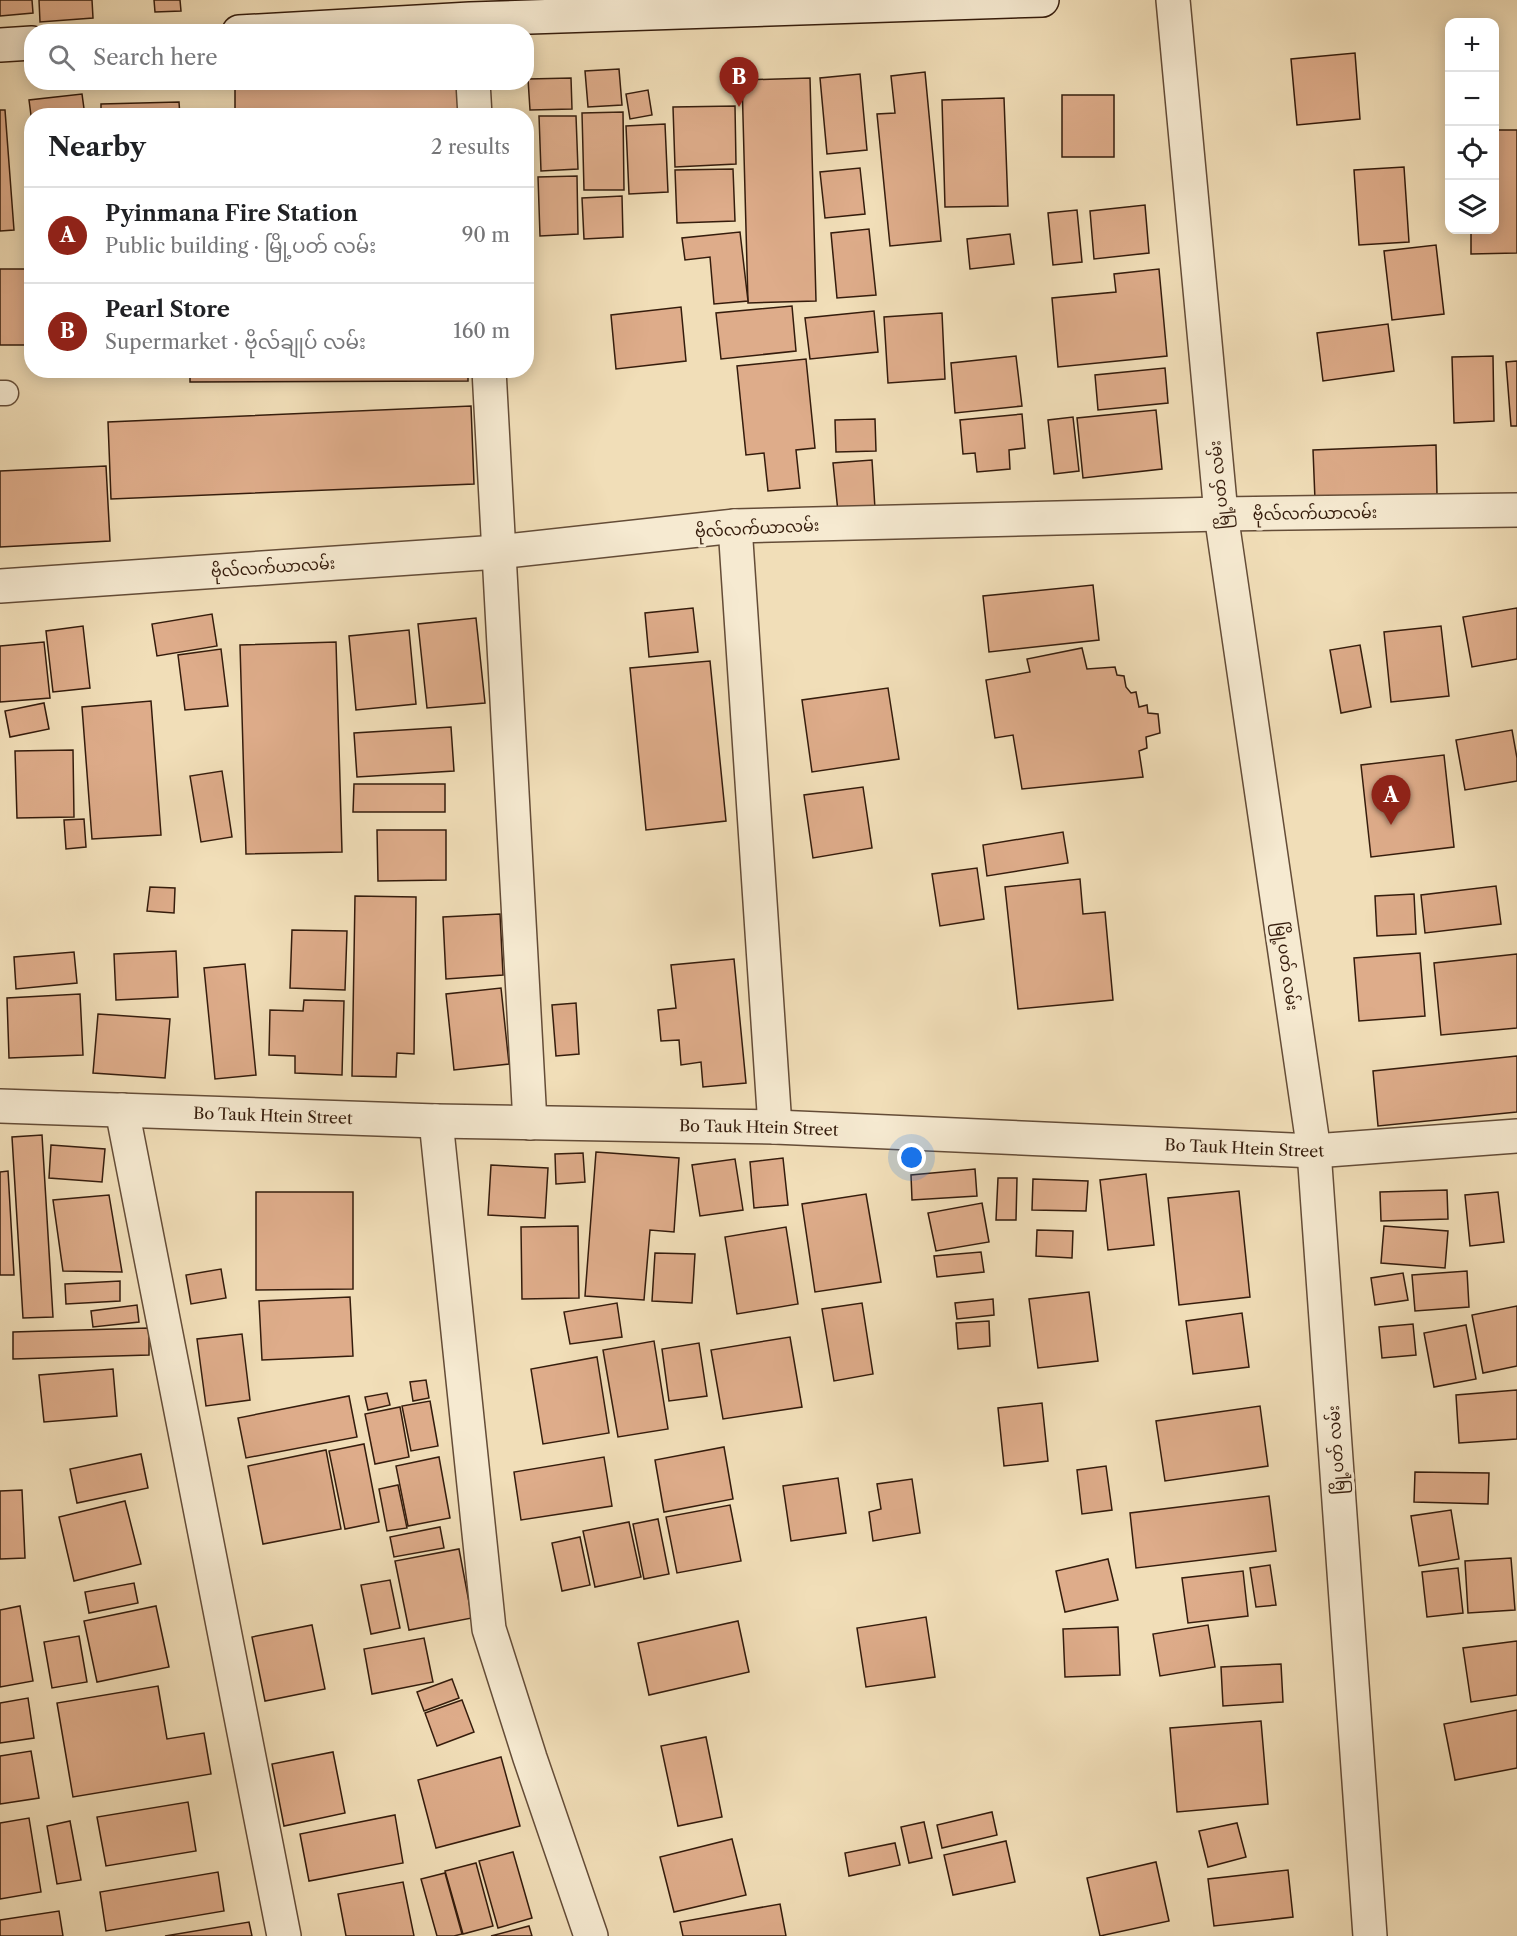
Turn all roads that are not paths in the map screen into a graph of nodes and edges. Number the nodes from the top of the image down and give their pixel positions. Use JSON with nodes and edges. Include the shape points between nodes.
{"nodes":[{"id":1,"x":1042,"y":0,"type":"edge"},
{"id":2,"x":1173,"y":0,"type":"edge"},
{"id":3,"x":493,"y":24,"type":"edge"},
{"id":4,"x":24,"y":44,"type":"edge"},
{"id":5,"x":0,"y":45,"type":"edge"},
{"id":6,"x":473,"y":90,"type":"edge"},
{"id":7,"x":475,"y":108,"type":"edge"},
{"id":8,"x":489,"y":378,"type":"edge"},
{"id":9,"x":1517,"y":510,"type":"edge"},
{"id":10,"x":1221,"y":514,"type":"junction"},
{"id":11,"x":735,"y":526,"type":"junction"},
{"id":12,"x":498,"y":552,"type":"junction"},
{"id":13,"x":0,"y":586,"type":"edge"},
{"id":14,"x":0,"y":1106,"type":"edge"},
{"id":15,"x":122,"y":1110,"type":"junction"},
{"id":16,"x":436,"y":1121,"type":"junction"},
{"id":17,"x":530,"y":1123,"type":"junction"},
{"id":18,"x":775,"y":1127,"type":"junction"},
{"id":19,"x":1517,"y":1136,"type":"edge"},
{"id":20,"x":1314,"y":1151,"type":"junction"},
{"id":21,"x":284,"y":1936,"type":"edge"},
{"id":22,"x":591,"y":1936,"type":"edge"},
{"id":23,"x":1370,"y":1936,"type":"edge"}],
"edges":[{"from":1,"to":3,"type":"street"},
{"from":2,"to":10,"type":"street","name":"မြို့ပတ် လမ်း"},
{"from":4,"to":5,"type":"street"},
{"from":6,"to":7,"type":"street"},
{"from":8,"to":12,"type":"street"},
{"from":9,"to":10,"type":"street","name":"ဗိုလ်လက်ယာလမ်း"},
{"from":10,"to":11,"type":"street","name":"ဗိုလ်လက်ယာလမ်း"},
{"from":10,"to":20,"type":"street","name":"မြို့ပတ် လမ်း"},
{"from":11,"to":12,"type":"street","name":"ဗိုလ်လက်ယာလမ်း"},
{"from":11,"to":18,"type":"street"},
{"from":12,"to":13,"type":"street","name":"ဗိုလ်လက်ယာလမ်း"},
{"from":12,"to":17,"type":"street"},
{"from":14,"to":15,"type":"street","name":"Bo Tauk Htein Street"},
{"from":15,"to":16,"type":"street","name":"Bo Tauk Htein Street"},
{"from":15,"to":21,"type":"street"},
{"from":16,"to":17,"type":"street","name":"Bo Tauk Htein Street"},
{"from":16,"to":22,"type":"street","via":[[489,1629]]},
{"from":17,"to":18,"type":"street","name":"Bo Tauk Htein Street"},
{"from":18,"to":20,"type":"street","name":"Bo Tauk Htein Street"},
{"from":19,"to":20,"type":"street","name":"Bo Tauk Htein Street"},
{"from":20,"to":23,"type":"street","name":"မြို့ပတ် လမ်း"}]}
